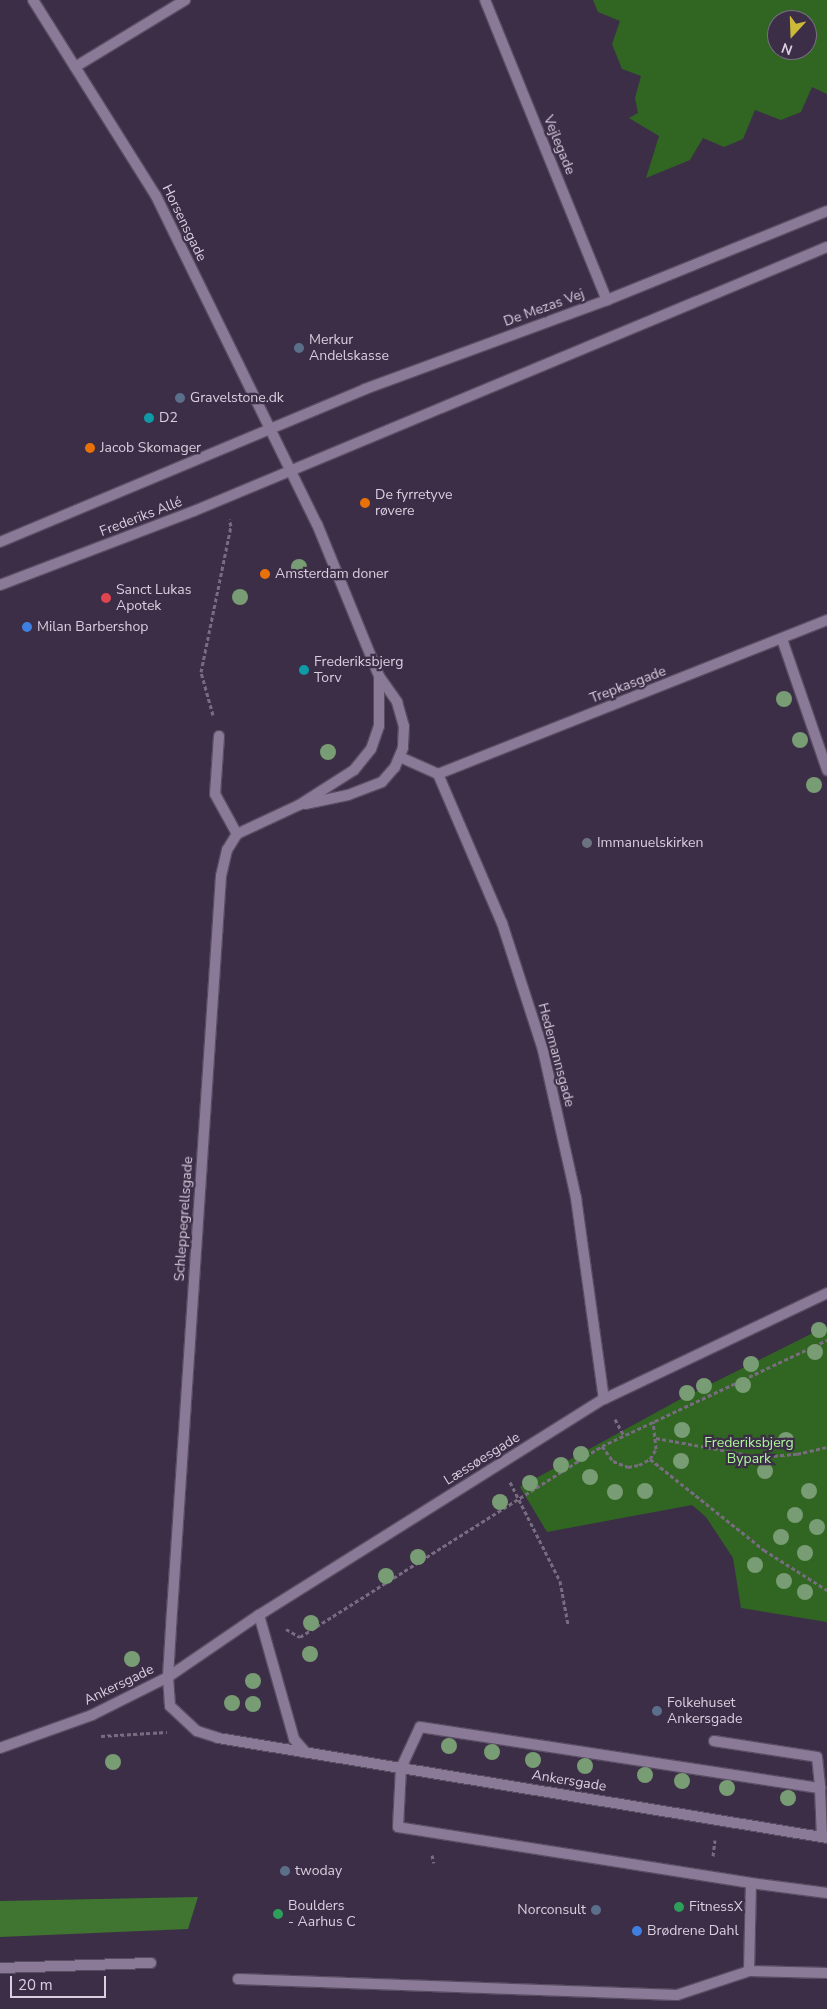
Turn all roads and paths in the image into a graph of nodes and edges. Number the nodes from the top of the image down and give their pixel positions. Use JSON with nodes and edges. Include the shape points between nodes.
{"nodes":[{"id":1,"x":33,"y":0,"type":"edge"},
{"id":2,"x":185,"y":0,"type":"edge"},
{"id":3,"x":484,"y":0,"type":"edge"},
{"id":4,"x":75,"y":67,"type":"junction"},
{"id":5,"x":827,"y":211,"type":"edge"},
{"id":6,"x":827,"y":247,"type":"edge"},
{"id":7,"x":607,"y":300,"type":"junction"},
{"id":8,"x":270,"y":430,"type":"junction"},
{"id":9,"x":290,"y":470,"type":"junction"},
{"id":10,"x":222,"y":500,"type":"junction"},
{"id":11,"x":0,"y":542,"type":"edge"},
{"id":12,"x":0,"y":585,"type":"edge"},
{"id":13,"x":827,"y":620,"type":"edge"},
{"id":14,"x":782,"y":639,"type":"junction"},
{"id":15,"x":379,"y":676,"type":"junction"},
{"id":16,"x":219,"y":736,"type":"joint"},
{"id":17,"x":400,"y":757,"type":"junction"},
{"id":18,"x":827,"y":770,"type":"edge"},
{"id":19,"x":438,"y":774,"type":"junction"},
{"id":20,"x":299,"y":805,"type":"junction"},
{"id":21,"x":237,"y":834,"type":"junction"},
{"id":22,"x":827,"y":1293,"type":"edge"},
{"id":23,"x":827,"y":1340,"type":"edge"},
{"id":24,"x":604,"y":1399,"type":"junction"},
{"id":25,"x":653,"y":1421,"type":"junction"},
{"id":26,"x":656,"y":1438,"type":"junction"},
{"id":27,"x":602,"y":1446,"type":"junction"},
{"id":28,"x":827,"y":1447,"type":"edge"},
{"id":29,"x":650,"y":1459,"type":"junction"},
{"id":30,"x":499,"y":1464,"type":"junction"},
{"id":31,"x":519,"y":1498,"type":"junction"},
{"id":32,"x":827,"y":1590,"type":"edge"},
{"id":33,"x":259,"y":1615,"type":"junction"},
{"id":34,"x":568,"y":1624,"type":"dead end"},
{"id":35,"x":168,"y":1677,"type":"junction"},
{"id":36,"x":197,"y":1731,"type":"junction"},
{"id":37,"x":90,"y":1737,"type":"dead end"},
{"id":38,"x":714,"y":1740,"type":"dead end"},
{"id":39,"x":0,"y":1748,"type":"edge"},
{"id":40,"x":306,"y":1753,"type":"junction"},
{"id":41,"x":401,"y":1768,"type":"junction"},
{"id":42,"x":820,"y":1788,"type":"junction"},
{"id":43,"x":824,"y":1837,"type":"edge"},
{"id":44,"x":751,"y":1883,"type":"junction"},
{"id":45,"x":827,"y":1893,"type":"edge"},
{"id":46,"x":151,"y":1963,"type":"dead end"},
{"id":47,"x":0,"y":1968,"type":"edge"},
{"id":48,"x":749,"y":1972,"type":"junction"},
{"id":49,"x":827,"y":1973,"type":"edge"},
{"id":50,"x":238,"y":1979,"type":"dead end"}],
"edges":[{"from":1,"to":4,"type":"street","name":"Horsensgade"},
{"from":2,"to":4,"type":"street"},
{"from":3,"to":7,"type":"street","name":"Vejlegade"},
{"from":4,"to":8,"type":"street","name":"Horsensgade","via":[[156,196]]},
{"from":5,"to":7,"type":"street","name":"De Mezas Vej"},
{"from":6,"to":9,"type":"street"},
{"from":7,"to":8,"type":"street","name":"De Mezas Vej","via":[[366,389]]},
{"from":8,"to":9,"type":"street","name":"Horsensgade"},
{"from":8,"to":11,"type":"street"},
{"from":9,"to":10,"type":"street","name":"Frederiks Allé"},
{"from":9,"to":15,"type":"street","via":[[317,524]]},
{"from":10,"to":12,"type":"street","name":"Frederiks Allé"},
{"from":10,"to":16,"type":"path","via":[[231,526],[201,672]]},
{"from":13,"to":14,"type":"street","name":"Trepkasgade"},
{"from":14,"to":18,"type":"street"},
{"from":14,"to":19,"type":"street","name":"Trepkasgade"},
{"from":15,"to":17,"type":"street","via":[[397,702],[404,726]]},
{"from":15,"to":20,"type":"street","via":[[379,726],[371,749],[354,770]]},
{"from":16,"to":21,"type":"street","via":[[215,794]]},
{"from":17,"to":19,"type":"street"},
{"from":17,"to":20,"type":"street","via":[[382,782],[348,795]]},
{"from":19,"to":24,"type":"street","name":"Hedemannsgade","via":[[502,923],[543,1050],[576,1198]]},
{"from":20,"to":21,"type":"street"},
{"from":21,"to":35,"type":"street","name":"Schleppegrellsgade","via":[[227,850],[221,876]]},
{"from":22,"to":24,"type":"street","name":"Læssøesgade"},
{"from":23,"to":25,"type":"path"},
{"from":24,"to":30,"type":"street","name":"Læssøesgade"},
{"from":25,"to":26,"type":"path"},
{"from":25,"to":27,"type":"path"},
{"from":26,"to":28,"type":"path","via":[[761,1457]]},
{"from":26,"to":29,"type":"path"},
{"from":27,"to":29,"type":"path","via":[[613,1461],[628,1467]]},
{"from":27,"to":31,"type":"path"},
{"from":29,"to":32,"type":"path","via":[[764,1550]]},
{"from":30,"to":31,"type":"path"},
{"from":30,"to":33,"type":"street","name":"Læssøesgade"},
{"from":31,"to":33,"type":"path","via":[[300,1636]]},
{"from":31,"to":34,"type":"path","via":[[560,1581]]},
{"from":33,"to":35,"type":"street","name":"Læssøesgade"},
{"from":33,"to":40,"type":"street","via":[[294,1739]]},
{"from":35,"to":36,"type":"street","name":"Ankersgade","via":[[170,1706]]},
{"from":35,"to":39,"type":"street","name":"Ankersgade","via":[[92,1715]]},
{"from":36,"to":37,"type":"path"},
{"from":36,"to":40,"type":"street","name":"Ankersgade","via":[[218,1738]]},
{"from":38,"to":42,"type":"street","via":[[817,1757]]},
{"from":40,"to":41,"type":"street","name":"Ankersgade"},
{"from":41,"to":42,"type":"street","via":[[420,1727]]},
{"from":41,"to":43,"type":"street","name":"Ankersgade"},
{"from":41,"to":44,"type":"street","via":[[398,1827]]},
{"from":42,"to":43,"type":"street"},
{"from":44,"to":45,"type":"street"},
{"from":44,"to":48,"type":"street"},
{"from":46,"to":47,"type":"street"},
{"from":48,"to":49,"type":"street"},
{"from":48,"to":50,"type":"street","via":[[677,1995]]}]}
